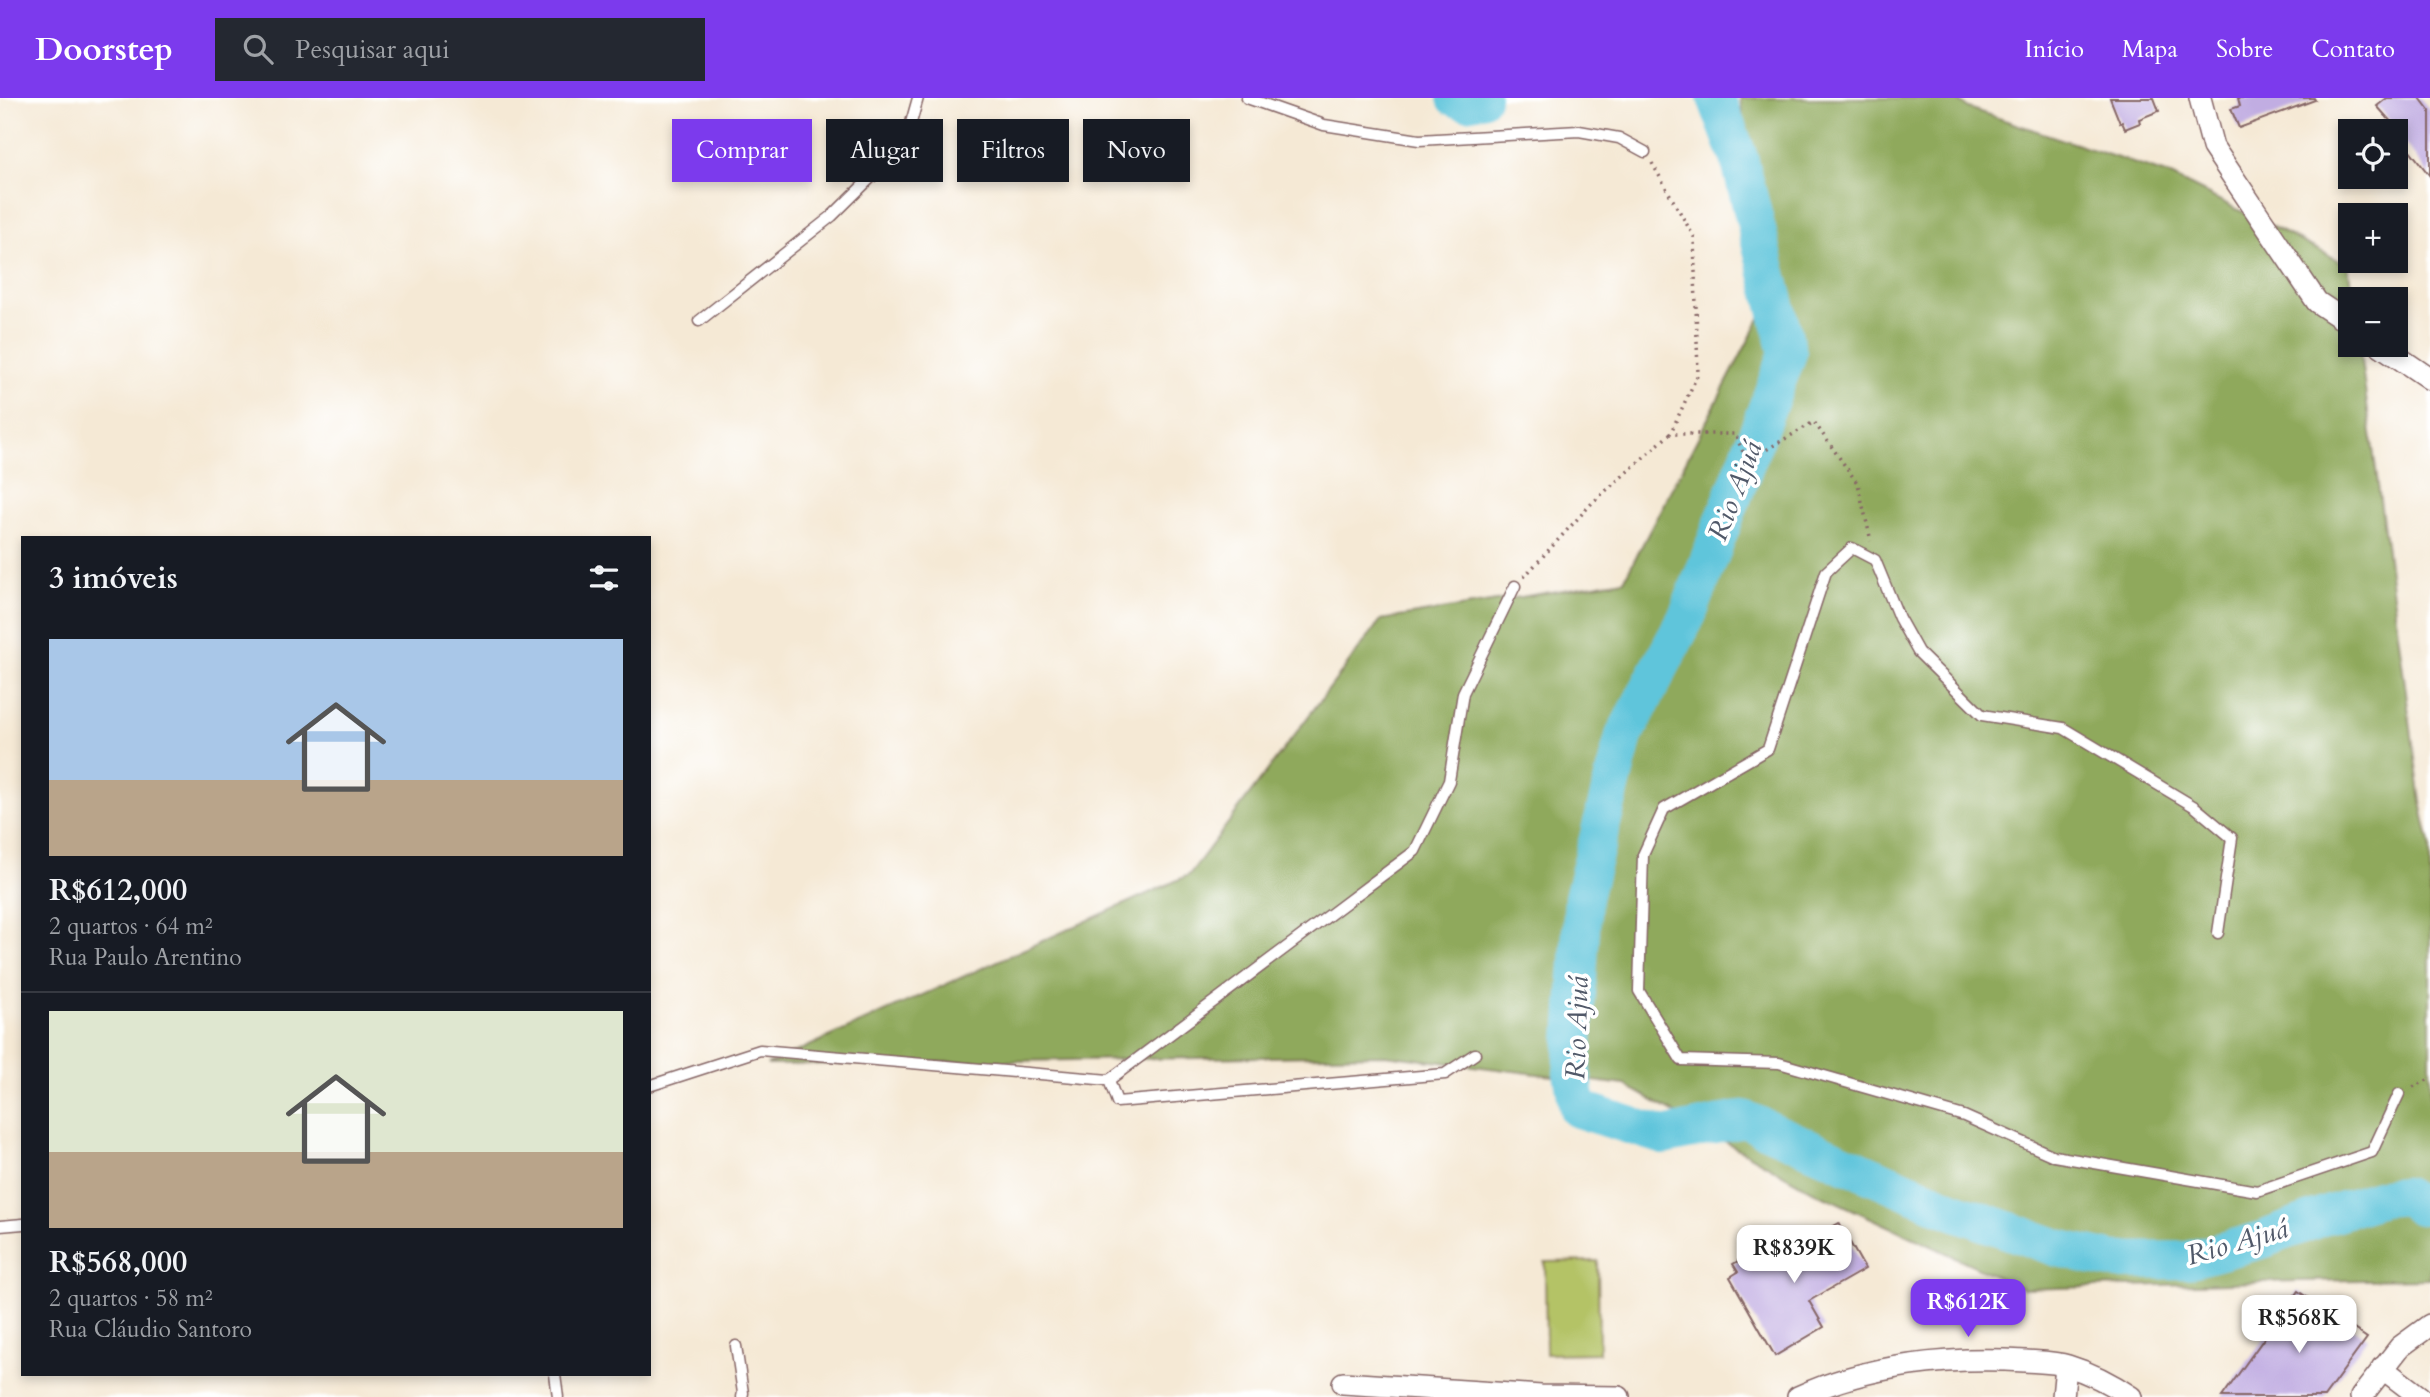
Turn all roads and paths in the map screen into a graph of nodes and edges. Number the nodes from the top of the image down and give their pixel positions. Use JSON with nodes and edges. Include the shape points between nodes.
{"nodes":[{"id":1,"x":918,"y":98,"type":"edge"},
{"id":2,"x":1247,"y":98,"type":"edge"},
{"id":3,"x":2200,"y":98,"type":"edge"},
{"id":4,"x":1645,"y":152,"type":"joint"},
{"id":5,"x":2338,"y":316,"type":"edge"},
{"id":6,"x":699,"y":321,"type":"dead end"},
{"id":7,"x":2398,"y":357,"type":"edge"},
{"id":8,"x":2430,"y":379,"type":"edge"},
{"id":9,"x":1670,"y":434,"type":"junction"},
{"id":10,"x":1875,"y":560,"type":"junction"},
{"id":11,"x":1515,"y":586,"type":"joint"},
{"id":12,"x":2218,"y":933,"type":"dead end"},
{"id":13,"x":1475,"y":1054,"type":"dead end"},
{"id":14,"x":1109,"y":1080,"type":"junction"},
{"id":15,"x":651,"y":1085,"type":"edge"},
{"id":16,"x":2399,"y":1094,"type":"dead end"},
{"id":17,"x":21,"y":1224,"type":"edge"},
{"id":18,"x":0,"y":1226,"type":"edge"},
{"id":19,"x":2430,"y":1325,"type":"edge"},
{"id":20,"x":736,"y":1346,"type":"dead end"},
{"id":21,"x":2066,"y":1366,"type":"junction"},
{"id":22,"x":2382,"y":1368,"type":"junction"},
{"id":23,"x":555,"y":1376,"type":"edge"},
{"id":24,"x":1343,"y":1383,"type":"dead end"},
{"id":25,"x":558,"y":1397,"type":"edge"},
{"id":26,"x":742,"y":1397,"type":"edge"},
{"id":27,"x":1619,"y":1397,"type":"edge"},
{"id":28,"x":1798,"y":1397,"type":"edge"},
{"id":29,"x":2063,"y":1397,"type":"edge"},
{"id":30,"x":2131,"y":1397,"type":"edge"},
{"id":31,"x":2361,"y":1397,"type":"edge"},
{"id":32,"x":2420,"y":1397,"type":"edge"}],
"edges":[{"from":1,"to":6,"type":"lane","via":[[905,144],[832,216]]},
{"from":2,"to":4,"type":"lane","via":[[1324,125],[1419,140],[1579,131],[1619,138]]},
{"from":3,"to":5,"type":"street","via":[[2213,147],[2317,302]]},
{"from":4,"to":9,"type":"path","via":[[1694,237],[1698,374]]},
{"from":7,"to":8,"type":"street"},
{"from":9,"to":10,"type":"path","via":[[1735,434],[1747,461],[1814,422],[1858,484]]},
{"from":9,"to":11,"type":"path","via":[[1592,503]]},
{"from":10,"to":12,"type":"lane","via":[[1918,652],[1982,715],[2063,728],[2196,807],[2232,838]]},
{"from":10,"to":16,"type":"lane","via":[[1852,548],[1826,572],[1768,749],[1664,809],[1643,855],[1639,991],[1681,1060],[1779,1063],[1964,1116],[2053,1156],[2257,1191],[2372,1152]]},
{"from":11,"to":14,"type":"lane","via":[[1463,693],[1449,782],[1415,851]]},
{"from":13,"to":14,"type":"lane","via":[[1445,1074],[1117,1102]]},
{"from":14,"to":15,"type":"lane","via":[[760,1050]]},
{"from":17,"to":18,"type":"lane"},
{"from":19,"to":22,"type":"street","via":[[2400,1347]]},
{"from":20,"to":26,"type":"lane"},
{"from":21,"to":28,"type":"street","via":[[1987,1358],[1941,1362],[1859,1376]]},
{"from":21,"to":29,"type":"street"},
{"from":21,"to":30,"type":"street","via":[[2102,1379]]},
{"from":22,"to":31,"type":"street"},
{"from":22,"to":32,"type":"street"},
{"from":23,"to":25,"type":"lane"},
{"from":24,"to":27,"type":"street"}]}
